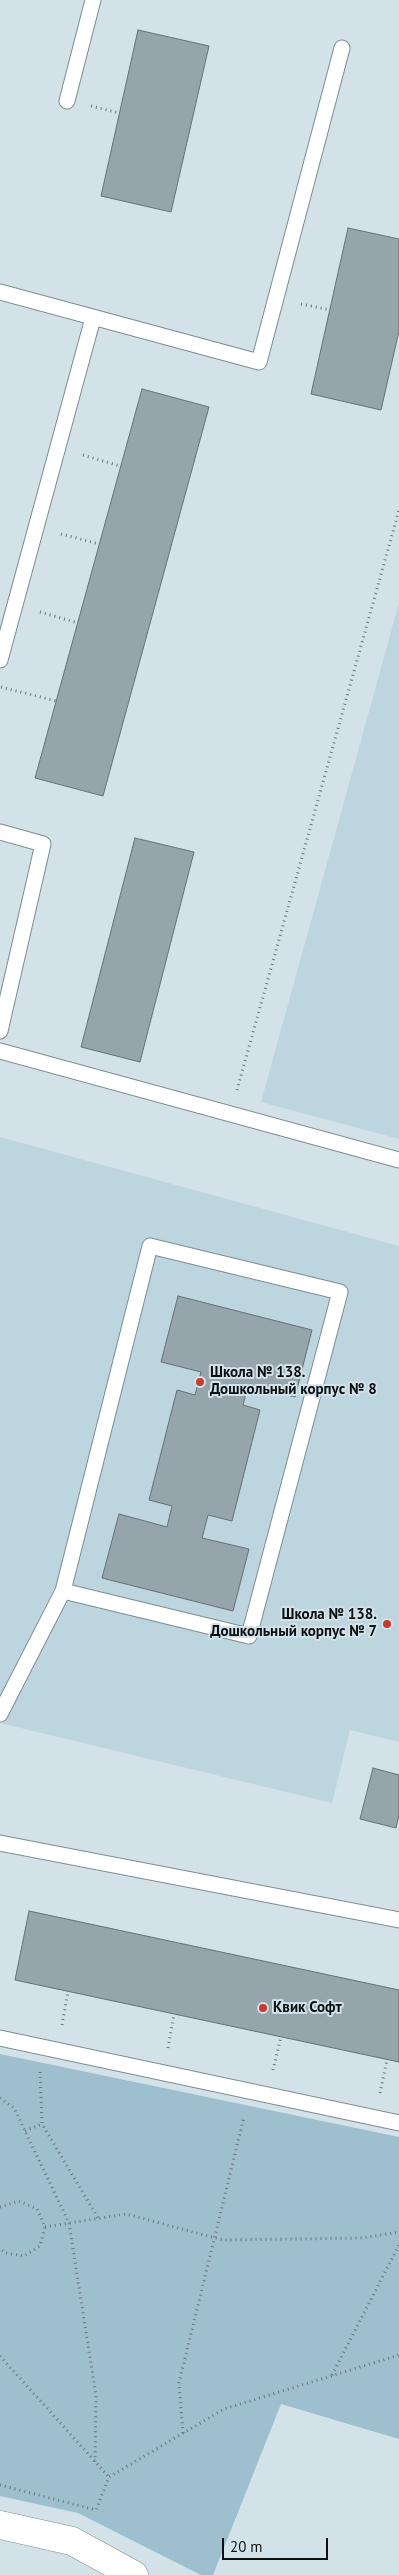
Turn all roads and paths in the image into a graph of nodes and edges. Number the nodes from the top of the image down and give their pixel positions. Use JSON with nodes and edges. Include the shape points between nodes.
{"nodes":[{"id":1,"x":93,"y":0,"type":"edge"},
{"id":2,"x":342,"y":48,"type":"dead end"},
{"id":3,"x":67,"y":101,"type":"dead end"},
{"id":4,"x":0,"y":292,"type":"edge"},
{"id":5,"x":93,"y":318,"type":"junction"},
{"id":6,"x":58,"y":448,"type":"junction"},
{"id":7,"x":120,"y":466,"type":"dead end"},
{"id":8,"x":399,"y":510,"type":"edge"},
{"id":9,"x":36,"y":527,"type":"junction"},
{"id":10,"x":99,"y":544,"type":"dead end"},
{"id":11,"x":15,"y":606,"type":"junction"},
{"id":12,"x":78,"y":623,"type":"dead end"},
{"id":13,"x":0,"y":660,"type":"edge"},
{"id":14,"x":0,"y":687,"type":"edge"},
{"id":15,"x":56,"y":701,"type":"dead end"},
{"id":16,"x":0,"y":832,"type":"edge"},
{"id":17,"x":0,"y":1031,"type":"edge"},
{"id":18,"x":0,"y":1051,"type":"edge"},
{"id":19,"x":230,"y":1113,"type":"junction"},
{"id":20,"x":399,"y":1160,"type":"edge"},
{"id":21,"x":63,"y":1591,"type":"junction"},
{"id":22,"x":0,"y":1714,"type":"edge"},
{"id":23,"x":0,"y":1843,"type":"edge"},
{"id":24,"x":399,"y":1920,"type":"edge"},
{"id":25,"x":68,"y":1991,"type":"dead end"},
{"id":26,"x":174,"y":2014,"type":"dead end"},
{"id":27,"x":281,"y":2037,"type":"dead end"},
{"id":28,"x":0,"y":2038,"type":"edge"},
{"id":29,"x":42,"y":2047,"type":"junction"},
{"id":30,"x":57,"y":2050,"type":"junction"},
{"id":31,"x":387,"y":2060,"type":"dead end"},
{"id":32,"x":163,"y":2073,"type":"junction"},
{"id":33,"x":250,"y":2091,"type":"junction"},
{"id":34,"x":268,"y":2095,"type":"junction"},
{"id":35,"x":0,"y":2098,"type":"edge"},
{"id":36,"x":374,"y":2118,"type":"junction"},
{"id":37,"x":399,"y":2123,"type":"edge"},
{"id":38,"x":42,"y":2124,"type":"junction"},
{"id":39,"x":25,"y":2131,"type":"junction"},
{"id":40,"x":0,"y":2207,"type":"edge"},
{"id":41,"x":98,"y":2218,"type":"junction"},
{"id":42,"x":69,"y":2223,"type":"junction"},
{"id":43,"x":45,"y":2227,"type":"junction"},
{"id":44,"x":399,"y":2232,"type":"edge"},
{"id":45,"x":214,"y":2237,"type":"junction"},
{"id":46,"x":399,"y":2244,"type":"edge"},
{"id":47,"x":0,"y":2248,"type":"edge"},
{"id":48,"x":399,"y":2355,"type":"edge"},
{"id":49,"x":0,"y":2356,"type":"edge"},
{"id":50,"x":332,"y":2376,"type":"junction"},
{"id":51,"x":183,"y":2433,"type":"junction"},
{"id":52,"x":95,"y":2462,"type":"junction"},
{"id":53,"x":109,"y":2477,"type":"junction"},
{"id":54,"x":0,"y":2485,"type":"edge"},
{"id":55,"x":0,"y":2525,"type":"edge"},
{"id":56,"x":134,"y":2575,"type":"edge"}],
"edges":[{"from":1,"to":3,"type":"lane"},
{"from":2,"to":5,"type":"lane","via":[[259,362]]},
{"from":4,"to":5,"type":"lane"},
{"from":5,"to":6,"type":"lane"},
{"from":6,"to":7,"type":"path"},
{"from":6,"to":9,"type":"lane"},
{"from":8,"to":19,"type":"path"},
{"from":9,"to":10,"type":"path"},
{"from":9,"to":11,"type":"lane"},
{"from":11,"to":12,"type":"path"},
{"from":11,"to":13,"type":"lane"},
{"from":14,"to":15,"type":"path"},
{"from":16,"to":17,"type":"lane","via":[[43,844]]},
{"from":18,"to":19,"type":"lane"},
{"from":19,"to":20,"type":"lane"},
{"from":21,"to":21,"type":"lane","via":[[150,1246],[340,1292],[249,1636]]},
{"from":21,"to":22,"type":"lane"},
{"from":23,"to":24,"type":"lane"},
{"from":25,"to":30,"type":"path"},
{"from":26,"to":32,"type":"path"},
{"from":27,"to":34,"type":"path"},
{"from":28,"to":29,"type":"lane"},
{"from":29,"to":30,"type":"lane"},
{"from":29,"to":38,"type":"path"},
{"from":30,"to":32,"type":"lane"},
{"from":31,"to":36,"type":"path"},
{"from":32,"to":33,"type":"lane"},
{"from":33,"to":34,"type":"lane"},
{"from":33,"to":45,"type":"path"},
{"from":34,"to":36,"type":"lane"},
{"from":35,"to":39,"type":"path","via":[[14,2108]]},
{"from":36,"to":37,"type":"lane"},
{"from":38,"to":39,"type":"path"},
{"from":38,"to":41,"type":"path"},
{"from":39,"to":42,"type":"path"},
{"from":40,"to":43,"type":"path","via":[[19,2201],[37,2209]]},
{"from":41,"to":42,"type":"path"},
{"from":41,"to":45,"type":"path","via":[[126,2214]]},
{"from":42,"to":43,"type":"path"},
{"from":42,"to":52,"type":"path","via":[[96,2396]]},
{"from":43,"to":47,"type":"path","via":[[40,2246],[24,2256],[5,2253]]},
{"from":44,"to":45,"type":"path","via":[[362,2238],[223,2240]]},
{"from":45,"to":51,"type":"path","via":[[180,2383]]},
{"from":46,"to":50,"type":"path"},
{"from":48,"to":50,"type":"path"},
{"from":49,"to":52,"type":"path"},
{"from":50,"to":51,"type":"path","via":[[224,2409]]},
{"from":51,"to":53,"type":"path"},
{"from":52,"to":53,"type":"path"},
{"from":53,"to":54,"type":"path","via":[[96,2510]]},
{"from":55,"to":56,"type":"street","via":[[72,2541]]}]}
